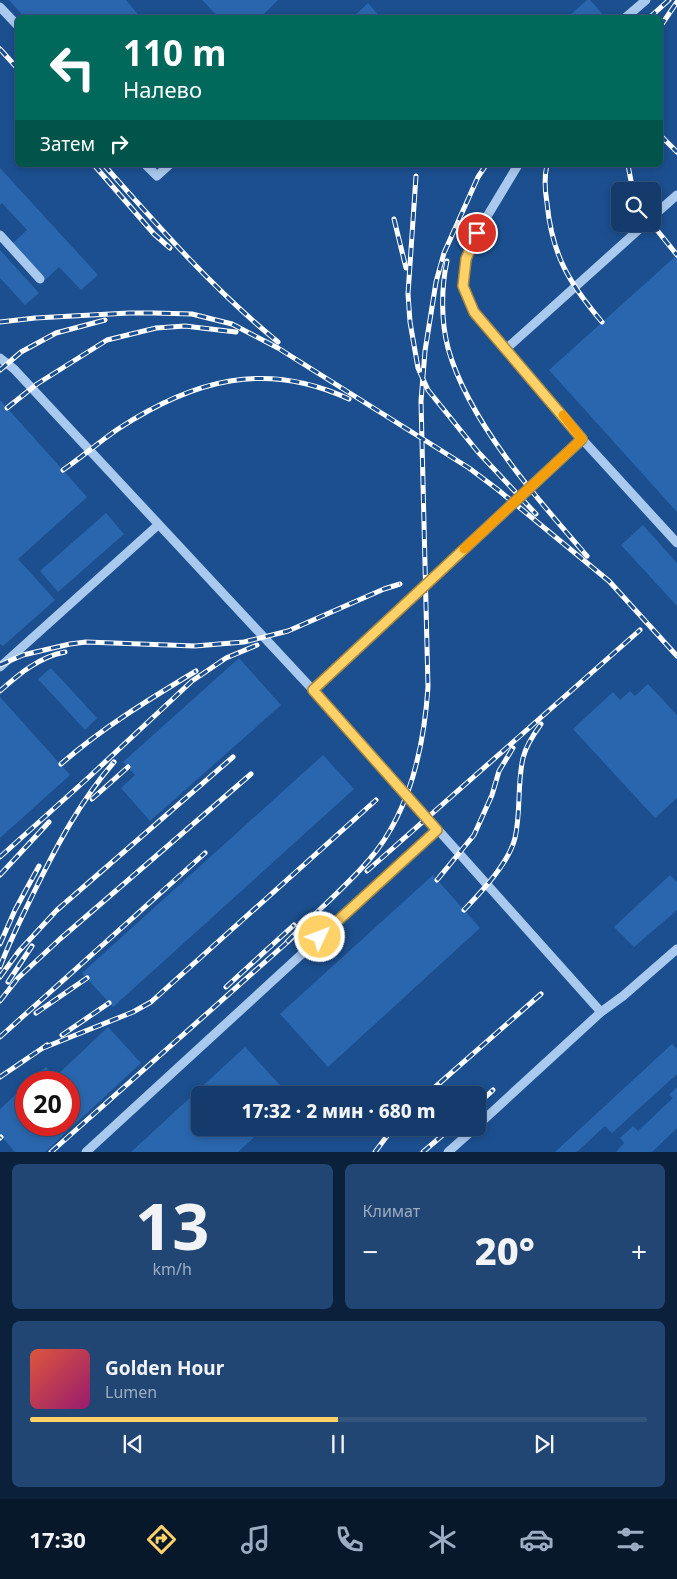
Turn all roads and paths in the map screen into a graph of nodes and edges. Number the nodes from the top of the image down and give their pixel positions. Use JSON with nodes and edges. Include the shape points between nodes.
{"nodes":[{"id":1,"x":646,"y":0,"type":"edge"},
{"id":2,"x":0,"y":7,"type":"edge"},
{"id":3,"x":628,"y":15,"type":"edge"},
{"id":4,"x":15,"y":23,"type":"edge"},
{"id":5,"x":148,"y":167,"type":"edge"},
{"id":6,"x":167,"y":167,"type":"edge"},
{"id":7,"x":517,"y":167,"type":"edge"},
{"id":8,"x":677,"y":195,"type":"edge"},
{"id":9,"x":661,"y":209,"type":"edge"},
{"id":10,"x":636,"y":232,"type":"edge"},
{"id":11,"x":0,"y":235,"type":"edge"},
{"id":12,"x":40,"y":278,"type":"dead end"},
{"id":13,"x":506,"y":349,"type":"junction"},
{"id":14,"x":0,"y":358,"type":"edge"},
{"id":15,"x":582,"y":439,"type":"junction"},
{"id":16,"x":158,"y":525,"type":"junction"},
{"id":17,"x":677,"y":543,"type":"edge"},
{"id":18,"x":0,"y":667,"type":"edge"},
{"id":19,"x":313,"y":690,"type":"junction"},
{"id":20,"x":437,"y":830,"type":"junction"},
{"id":21,"x":677,"y":949,"type":"edge"},
{"id":22,"x":601,"y":1012,"type":"junction"},
{"id":23,"x":486,"y":1118,"type":"edge"},
{"id":24,"x":466,"y":1136,"type":"edge"},
{"id":25,"x":86,"y":1152,"type":"edge"},
{"id":26,"x":448,"y":1152,"type":"edge"}],
"edges":[{"from":1,"to":3,"type":"lane"},
{"from":2,"to":4,"type":"lane"},
{"from":5,"to":6,"type":"lane","via":[[157,176]]},
{"from":7,"to":13,"type":"lane","via":[[477,233],[466,259],[463,286],[474,312]]},
{"from":8,"to":9,"type":"lane"},
{"from":10,"to":13,"type":"lane"},
{"from":11,"to":12,"type":"lane"},
{"from":13,"to":15,"type":"lane"},
{"from":14,"to":16,"type":"lane","via":[[14,369]]},
{"from":15,"to":17,"type":"lane"},
{"from":15,"to":19,"type":"lane"},
{"from":16,"to":18,"type":"lane"},
{"from":16,"to":19,"type":"lane"},
{"from":19,"to":20,"type":"lane"},
{"from":20,"to":22,"type":"lane"},
{"from":20,"to":25,"type":"lane"},
{"from":21,"to":22,"type":"lane"},
{"from":22,"to":23,"type":"lane"},
{"from":24,"to":26,"type":"lane"}]}
